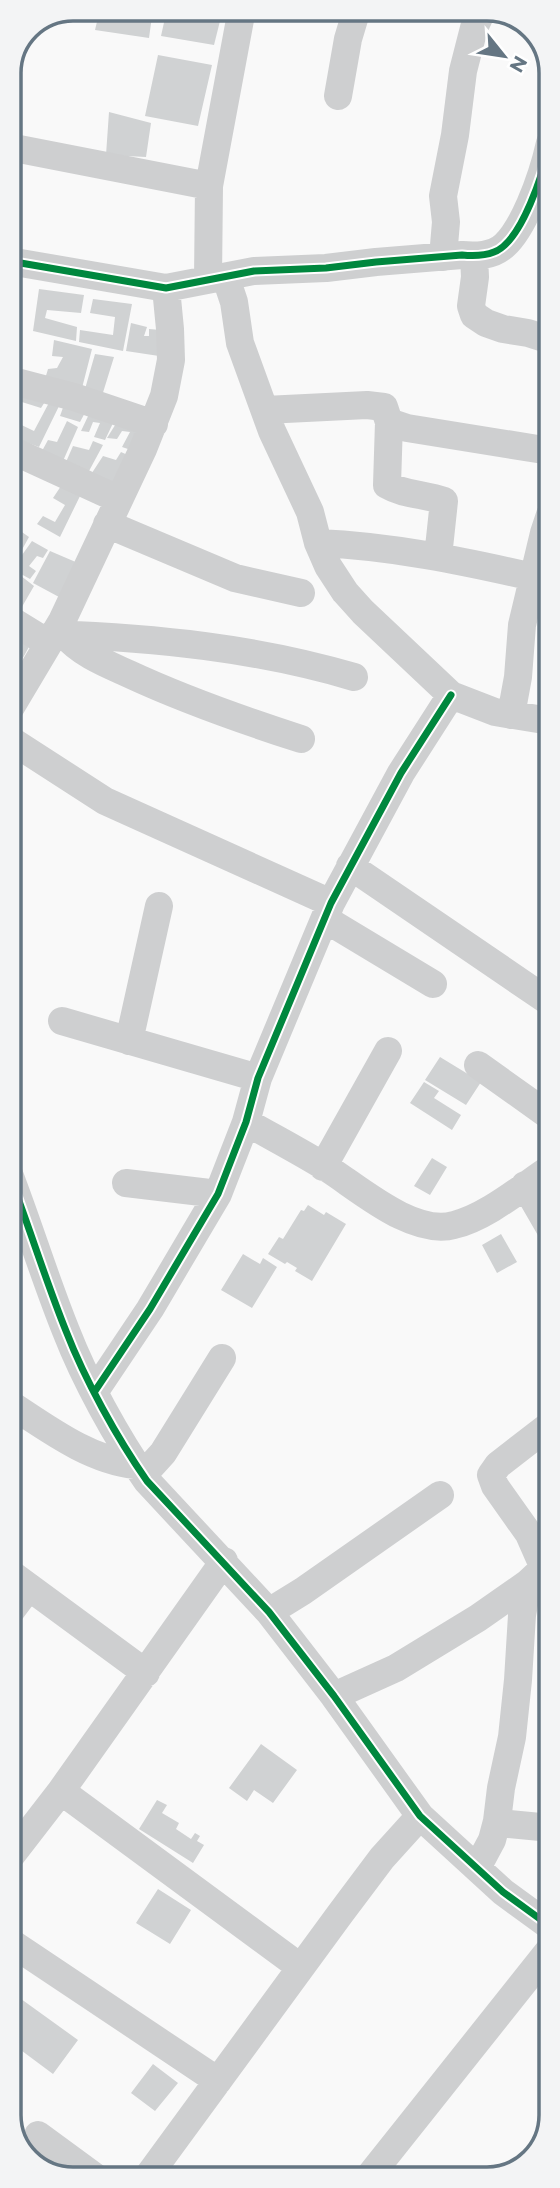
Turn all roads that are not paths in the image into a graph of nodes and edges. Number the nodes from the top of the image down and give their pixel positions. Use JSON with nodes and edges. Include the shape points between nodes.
{"nodes":[{"id":1,"x":240,"y":21,"type":"edge"},
{"id":2,"x":353,"y":21,"type":"edge"},
{"id":3,"x":477,"y":21,"type":"edge"},
{"id":4,"x":338,"y":96,"type":"dead end"},
{"id":5,"x":21,"y":149,"type":"edge"},
{"id":6,"x":539,"y":185,"type":"edge"},
{"id":7,"x":209,"y":186,"type":"junction"},
{"id":8,"x":474,"y":256,"type":"junction"},
{"id":9,"x":443,"y":257,"type":"junction"},
{"id":10,"x":21,"y":263,"type":"edge"},
{"id":11,"x":217,"y":279,"type":"junction"},
{"id":12,"x":166,"y":288,"type":"junction"},
{"id":13,"x":539,"y":336,"type":"edge"},
{"id":14,"x":21,"y":383,"type":"edge"},
{"id":15,"x":265,"y":410,"type":"junction"},
{"id":16,"x":388,"y":422,"type":"junction"},
{"id":17,"x":154,"y":424,"type":"junction"},
{"id":18,"x":539,"y":450,"type":"edge"},
{"id":19,"x":21,"y":456,"type":"edge"},
{"id":20,"x":113,"y":511,"type":"junction"},
{"id":21,"x":318,"y":543,"type":"junction"},
{"id":22,"x":438,"y":557,"type":"junction"},
{"id":23,"x":538,"y":587,"type":"edge"},
{"id":24,"x":301,"y":593,"type":"dead end"},
{"id":25,"x":21,"y":624,"type":"edge"},
{"id":26,"x":56,"y":637,"type":"junction"},
{"id":27,"x":354,"y":677,"type":"dead end"},
{"id":28,"x":21,"y":691,"type":"edge"},
{"id":29,"x":451,"y":695,"type":"junction"},
{"id":30,"x":511,"y":715,"type":"junction"},
{"id":31,"x":539,"y":719,"type":"edge"},
{"id":32,"x":301,"y":738,"type":"dead end"},
{"id":33,"x":21,"y":747,"type":"edge"},
{"id":34,"x":350,"y":866,"type":"junction"},
{"id":35,"x":159,"y":906,"type":"dead end"},
{"id":36,"x":328,"y":911,"type":"junction"},
{"id":37,"x":433,"y":984,"type":"dead end"},
{"id":38,"x":539,"y":995,"type":"edge"},
{"id":39,"x":62,"y":1021,"type":"dead end"},
{"id":40,"x":129,"y":1041,"type":"junction"},
{"id":41,"x":388,"y":1051,"type":"dead end"},
{"id":42,"x":478,"y":1065,"type":"dead end"},
{"id":43,"x":258,"y":1078,"type":"junction"},
{"id":44,"x":539,"y":1108,"type":"edge"},
{"id":45,"x":247,"y":1122,"type":"junction"},
{"id":46,"x":323,"y":1167,"type":"junction"},
{"id":47,"x":539,"y":1176,"type":"edge"},
{"id":48,"x":126,"y":1183,"type":"dead end"},
{"id":49,"x":526,"y":1185,"type":"junction"},
{"id":50,"x":218,"y":1194,"type":"junction"},
{"id":51,"x":21,"y":1207,"type":"edge"},
{"id":52,"x":539,"y":1208,"type":"edge"},
{"id":53,"x":222,"y":1358,"type":"dead end"},
{"id":54,"x":95,"y":1391,"type":"junction"},
{"id":55,"x":21,"y":1411,"type":"edge"},
{"id":56,"x":539,"y":1433,"type":"edge"},
{"id":57,"x":139,"y":1470,"type":"junction"},
{"id":58,"x":440,"y":1495,"type":"dead end"},
{"id":59,"x":223,"y":1561,"type":"junction"},
{"id":60,"x":539,"y":1566,"type":"edge"},
{"id":61,"x":539,"y":1574,"type":"edge"},
{"id":62,"x":539,"y":1577,"type":"edge"},
{"id":63,"x":21,"y":1582,"type":"edge"},
{"id":64,"x":269,"y":1612,"type":"junction"},
{"id":65,"x":146,"y":1672,"type":"junction"},
{"id":66,"x":334,"y":1696,"type":"junction"},
{"id":67,"x":61,"y":1791,"type":"junction"},
{"id":68,"x":420,"y":1816,"type":"junction"},
{"id":69,"x":497,"y":1821,"type":"junction"},
{"id":70,"x":539,"y":1827,"type":"edge"},
{"id":71,"x":21,"y":1843,"type":"edge"},
{"id":72,"x":477,"y":1868,"type":"junction"},
{"id":73,"x":539,"y":1918,"type":"edge"},
{"id":74,"x":21,"y":1949,"type":"edge"},
{"id":75,"x":539,"y":1963,"type":"edge"},
{"id":76,"x":300,"y":1967,"type":"junction"},
{"id":77,"x":218,"y":2081,"type":"junction"},
{"id":78,"x":38,"y":2135,"type":"dead end"},
{"id":79,"x":82,"y":2167,"type":"edge"},
{"id":80,"x":155,"y":2167,"type":"edge"},
{"id":81,"x":377,"y":2167,"type":"edge"}],
"edges":[{"from":1,"to":7,"type":"street"},
{"from":2,"to":4,"type":"street"},
{"from":3,"to":9,"type":"street","via":[[463,71],[443,196]]},
{"from":5,"to":7,"type":"street"},
{"from":6,"to":8,"type":"street","via":[[517,233],[496,252]]},
{"from":7,"to":11,"type":"street"},
{"from":8,"to":9,"type":"street"},
{"from":8,"to":13,"type":"street","via":[[474,315],[502,330]]},
{"from":9,"to":11,"type":"street","via":[[254,271]]},
{"from":10,"to":12,"type":"street"},
{"from":11,"to":12,"type":"street"},
{"from":11,"to":15,"type":"street","via":[[234,302],[240,343]]},
{"from":12,"to":17,"type":"street","via":[[171,360]]},
{"from":14,"to":17,"type":"street"},
{"from":15,"to":16,"type":"street","via":[[367,405],[384,407]]},
{"from":15,"to":21,"type":"street","via":[[310,512]]},
{"from":16,"to":18,"type":"street"},
{"from":16,"to":22,"type":"street","via":[[387,485],[444,501]]},
{"from":17,"to":20,"type":"street"},
{"from":19,"to":20,"type":"street"},
{"from":20,"to":24,"type":"street","via":[[235,578]]},
{"from":20,"to":26,"type":"street"},
{"from":21,"to":22,"type":"street"},
{"from":21,"to":29,"type":"street","via":[[345,592]]},
{"from":22,"to":23,"type":"street"},
{"from":23,"to":30,"type":"street","via":[[522,625]]},
{"from":25,"to":26,"type":"street"},
{"from":26,"to":27,"type":"street","via":[[238,649]]},
{"from":26,"to":28,"type":"street"},
{"from":26,"to":32,"type":"street","via":[[160,688],[234,718]]},
{"from":29,"to":30,"type":"street"},
{"from":29,"to":34,"type":"street"},
{"from":30,"to":31,"type":"street"},
{"from":33,"to":36,"type":"street","via":[[105,800]]},
{"from":34,"to":36,"type":"street"},
{"from":34,"to":38,"type":"street"},
{"from":35,"to":40,"type":"street"},
{"from":36,"to":37,"type":"street"},
{"from":36,"to":43,"type":"street"},
{"from":39,"to":40,"type":"street"},
{"from":40,"to":43,"type":"street"},
{"from":41,"to":46,"type":"street"},
{"from":42,"to":44,"type":"street"},
{"from":43,"to":45,"type":"street"},
{"from":45,"to":46,"type":"street"},
{"from":45,"to":50,"type":"street"},
{"from":46,"to":49,"type":"street","via":[[382,1205],[429,1226],[453,1226],[476,1217]]},
{"from":47,"to":49,"type":"street"},
{"from":48,"to":50,"type":"street"},
{"from":49,"to":52,"type":"street"},
{"from":50,"to":54,"type":"street"},
{"from":51,"to":54,"type":"street","via":[[66,1332]]},
{"from":53,"to":57,"type":"street","via":[[163,1453]]},
{"from":54,"to":57,"type":"street"},
{"from":55,"to":57,"type":"street","via":[[94,1453]]},
{"from":56,"to":60,"type":"street","via":[[491,1475],[529,1534]]},
{"from":57,"to":59,"type":"street"},
{"from":58,"to":64,"type":"street"},
{"from":59,"to":64,"type":"street"},
{"from":59,"to":65,"type":"street"},
{"from":61,"to":66,"type":"street","via":[[396,1668]]},
{"from":62,"to":69,"type":"street","via":[[522,1615],[512,1737]]},
{"from":63,"to":65,"type":"street"},
{"from":64,"to":66,"type":"street"},
{"from":65,"to":67,"type":"street"},
{"from":66,"to":68,"type":"street"},
{"from":67,"to":71,"type":"street"},
{"from":67,"to":76,"type":"street"},
{"from":68,"to":72,"type":"street"},
{"from":68,"to":76,"type":"street","via":[[382,1858]]},
{"from":69,"to":70,"type":"street"},
{"from":69,"to":72,"type":"street"},
{"from":72,"to":73,"type":"street"},
{"from":74,"to":77,"type":"street"},
{"from":75,"to":81,"type":"street"},
{"from":76,"to":77,"type":"street"},
{"from":77,"to":80,"type":"street"},
{"from":78,"to":79,"type":"street"}]}
